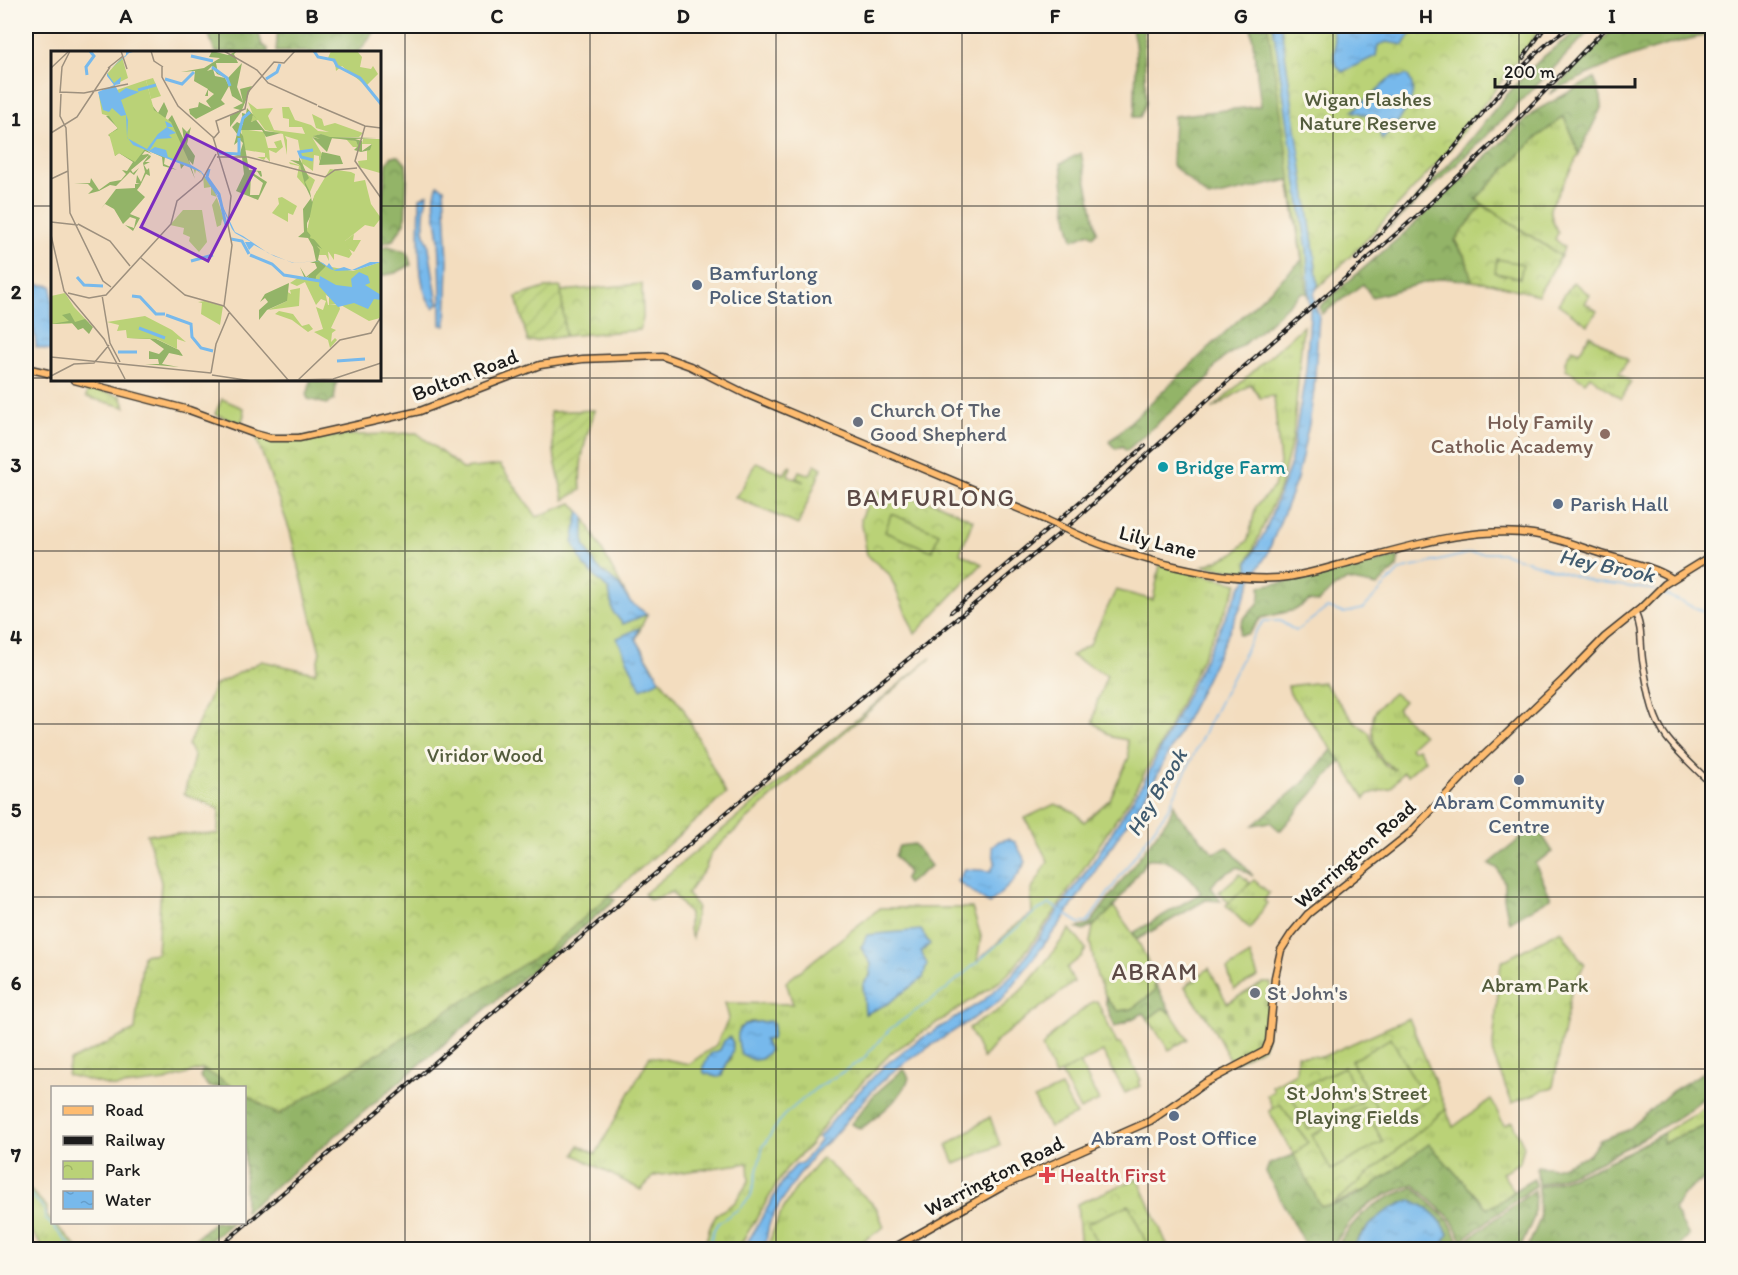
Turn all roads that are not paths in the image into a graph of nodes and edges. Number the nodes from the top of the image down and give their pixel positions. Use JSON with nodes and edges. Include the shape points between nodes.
{"nodes":[{"id":1,"x":663,"y":356,"type":"joint"},
{"id":2,"x":26,"y":368,"type":"edge"},
{"id":3,"x":51,"y":374,"type":"edge"},
{"id":4,"x":78,"y":381,"type":"edge"},
{"id":5,"x":1713,"y":555,"type":"edge"},
{"id":6,"x":1671,"y":578,"type":"junction"},
{"id":7,"x":1635,"y":613,"type":"junction"},
{"id":8,"x":1713,"y":785,"type":"edge"},
{"id":9,"x":890,"y":1250,"type":"edge"}],
"edges":[{"from":1,"to":4,"type":"main road","name":"Bolton Road","via":[[540,365],[420,411],[285,439],[255,434],[203,414]]},
{"from":1,"to":6,"type":"main road","name":"Lily Lane","bridge":true,"via":[[1076,534],[1155,561],[1196,570],[1278,578],[1460,535],[1512,533],[1559,541]]},
{"from":2,"to":3,"type":"main road"},
{"from":5,"to":6,"type":"main road","name":"Warrington Road"},
{"from":6,"to":7,"type":"main road","name":"Warrington Road"},
{"from":7,"to":8,"type":"main road","via":[[1647,687],[1658,722],[1669,740]]},
{"from":7,"to":9,"type":"main road","name":"Warrington Road","via":[[1605,637],[1477,762],[1410,833],[1318,905],[1293,931],[1277,964],[1269,1041],[1263,1052],[1205,1083],[1145,1123],[1015,1180]]}]}
